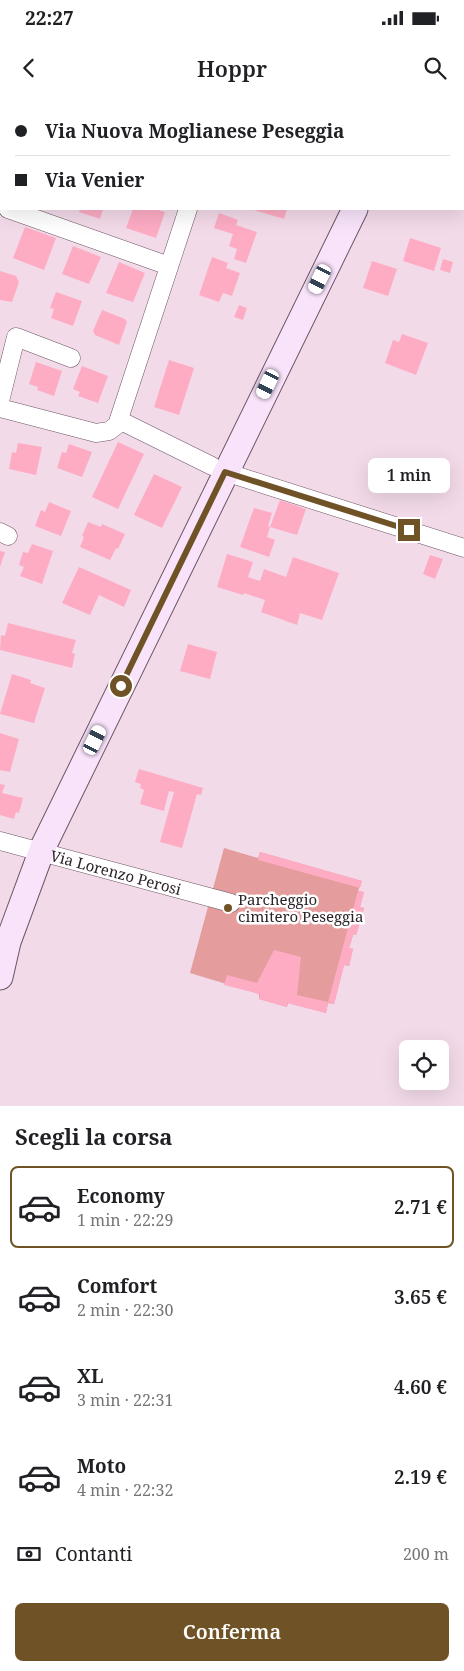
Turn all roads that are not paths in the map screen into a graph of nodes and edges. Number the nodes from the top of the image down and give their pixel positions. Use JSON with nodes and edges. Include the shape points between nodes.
{"nodes":[{"id":1,"x":11,"y":210,"type":"edge"},
{"id":2,"x":188,"y":210,"type":"edge"},
{"id":3,"x":354,"y":210,"type":"edge"},
{"id":4,"x":169,"y":266,"type":"junction"},
{"id":5,"x":71,"y":358,"type":"dead end"},
{"id":6,"x":0,"y":401,"type":"edge"},
{"id":7,"x":0,"y":408,"type":"edge"},
{"id":8,"x":119,"y":420,"type":"junction"},
{"id":9,"x":218,"y":469,"type":"junction"},
{"id":10,"x":464,"y":548,"type":"edge"},
{"id":11,"x":0,"y":841,"type":"edge"},
{"id":12,"x":41,"y":852,"type":"junction"},
{"id":13,"x":231,"y":903,"type":"dead end"},
{"id":14,"x":0,"y":977,"type":"edge"}],
"edges":[{"from":1,"to":4,"type":"street"},
{"from":2,"to":4,"type":"street"},
{"from":3,"to":9,"type":"main road"},
{"from":4,"to":8,"type":"street"},
{"from":5,"to":6,"type":"street","via":[[16,338]]},
{"from":7,"to":8,"type":"street","via":[[96,434],[109,431]]},
{"from":8,"to":9,"type":"street"},
{"from":9,"to":10,"type":"street"},
{"from":9,"to":12,"type":"main road"},
{"from":11,"to":12,"type":"street","name":"Via Lorenzo Perosi"},
{"from":12,"to":13,"type":"street","name":"Via Lorenzo Perosi"},
{"from":12,"to":14,"type":"main road","via":[[8,942]]}]}
